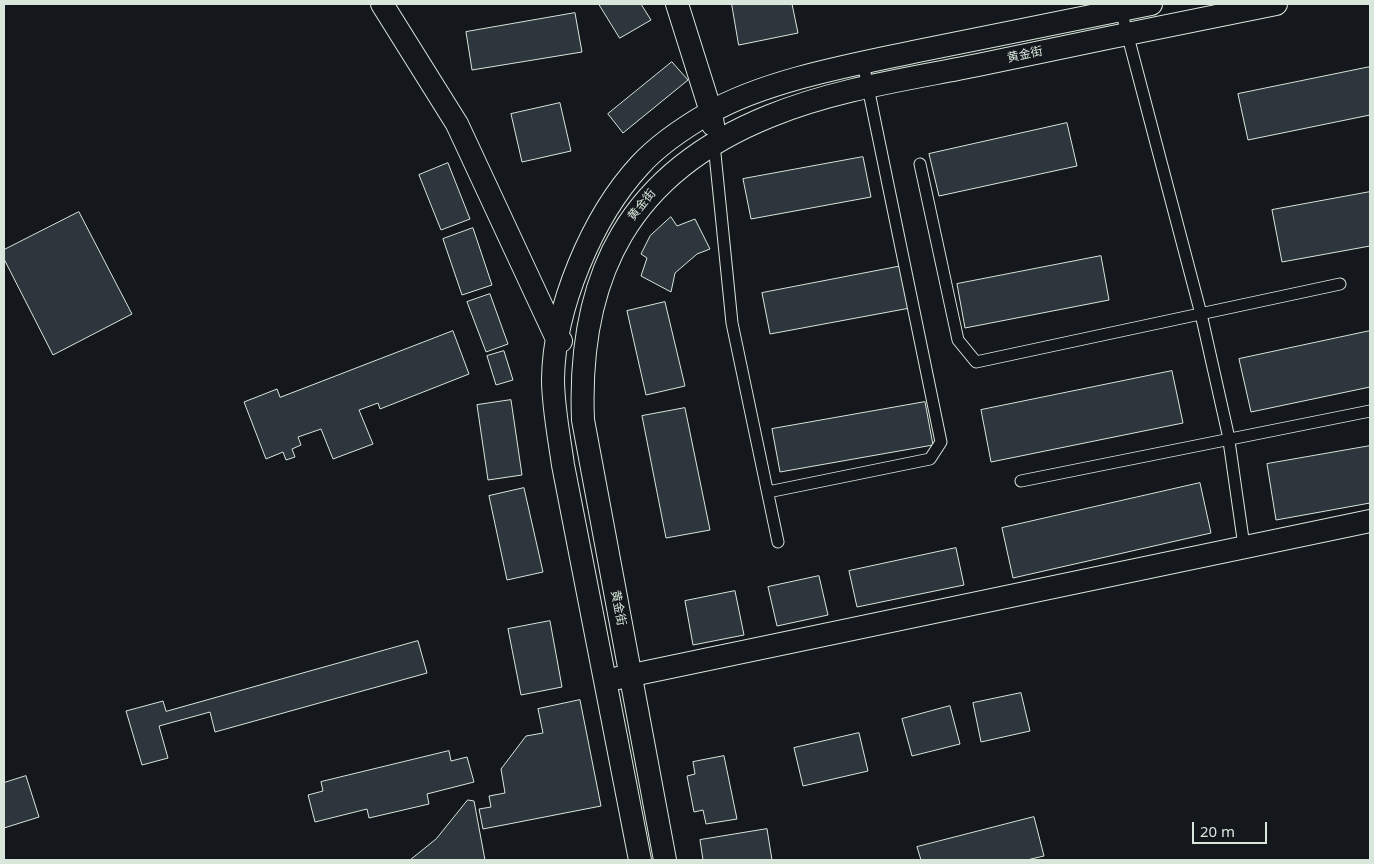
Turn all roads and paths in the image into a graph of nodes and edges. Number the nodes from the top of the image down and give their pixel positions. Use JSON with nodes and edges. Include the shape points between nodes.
{"nodes":[{"id":1,"x":382,"y":4,"type":"edge"},
{"id":2,"x":678,"y":4,"type":"edge"},
{"id":3,"x":1151,"y":4,"type":"edge"},
{"id":4,"x":1276,"y":4,"type":"edge"},
{"id":5,"x":1121,"y":10,"type":"junction"},
{"id":6,"x":1127,"y":34,"type":"junction"},
{"id":7,"x":863,"y":63,"type":"junction"},
{"id":8,"x":868,"y":87,"type":"junction"},
{"id":9,"x":711,"y":112,"type":"junction"},
{"id":10,"x":714,"y":144,"type":"junction"},
{"id":11,"x":920,"y":164,"type":"dead end"},
{"id":12,"x":1340,"y":284,"type":"dead end"},
{"id":13,"x":1202,"y":314,"type":"junction"},
{"id":14,"x":557,"y":340,"type":"junction"},
{"id":15,"x":584,"y":346,"type":"junction"},
{"id":16,"x":1370,"y":411,"type":"edge"},
{"id":17,"x":1228,"y":439,"type":"junction"},
{"id":18,"x":1021,"y":481,"type":"dead end"},
{"id":19,"x":768,"y":492,"type":"junction"},
{"id":20,"x":1370,"y":521,"type":"edge"},
{"id":21,"x":778,"y":542,"type":"dead end"},
{"id":22,"x":1244,"y":546,"type":"junction"},
{"id":23,"x":630,"y":676,"type":"junction"},
{"id":24,"x":605,"y":681,"type":"junction"},
{"id":25,"x":640,"y":860,"type":"edge"},
{"id":26,"x":666,"y":860,"type":"edge"}],
"edges":[{"from":1,"to":14,"type":"street","via":[[457,124]]},
{"from":2,"to":9,"type":"street"},
{"from":3,"to":5,"type":"street","name":"黄金街"},
{"from":4,"to":6,"type":"street","name":"黄金街"},
{"from":5,"to":6,"type":"lane"},
{"from":5,"to":7,"type":"street","name":"黄金街"},
{"from":6,"to":8,"type":"street","name":"黄金街"},
{"from":6,"to":13,"type":"lane"},
{"from":7,"to":8,"type":"lane"},
{"from":7,"to":9,"type":"street","name":"黄金街","via":[[758,92]]},
{"from":8,"to":10,"type":"street","name":"黄金街","via":[[771,115]]},
{"from":8,"to":19,"type":"lane","via":[[940,442],[930,459]]},
{"from":9,"to":10,"type":"street"},
{"from":9,"to":14,"type":"street","name":"黄金街","via":[[672,137],[640,164],[612,201],[587,247],[569,294]]},
{"from":10,"to":15,"type":"street","name":"黄金街","via":[[687,161],[654,190],[630,220],[607,262],[592,307]]},
{"from":10,"to":19,"type":"lane","via":[[732,323]]},
{"from":11,"to":13,"type":"lane","via":[[958,340],[976,362]]},
{"from":12,"to":13,"type":"lane"},
{"from":13,"to":17,"type":"lane"},
{"from":14,"to":15,"type":"street"},
{"from":14,"to":24,"type":"street","name":"黄金街","via":[[553,378],[556,418]]},
{"from":15,"to":23,"type":"street","name":"黄金街","via":[[583,420]]},
{"from":16,"to":17,"type":"lane"},
{"from":17,"to":18,"type":"lane"},
{"from":17,"to":22,"type":"lane"},
{"from":19,"to":21,"type":"lane"},
{"from":20,"to":22,"type":"street"},
{"from":22,"to":23,"type":"street"},
{"from":23,"to":24,"type":"street"},
{"from":23,"to":26,"type":"street","name":"黄金街"},
{"from":24,"to":25,"type":"street","name":"黄金街"}]}
